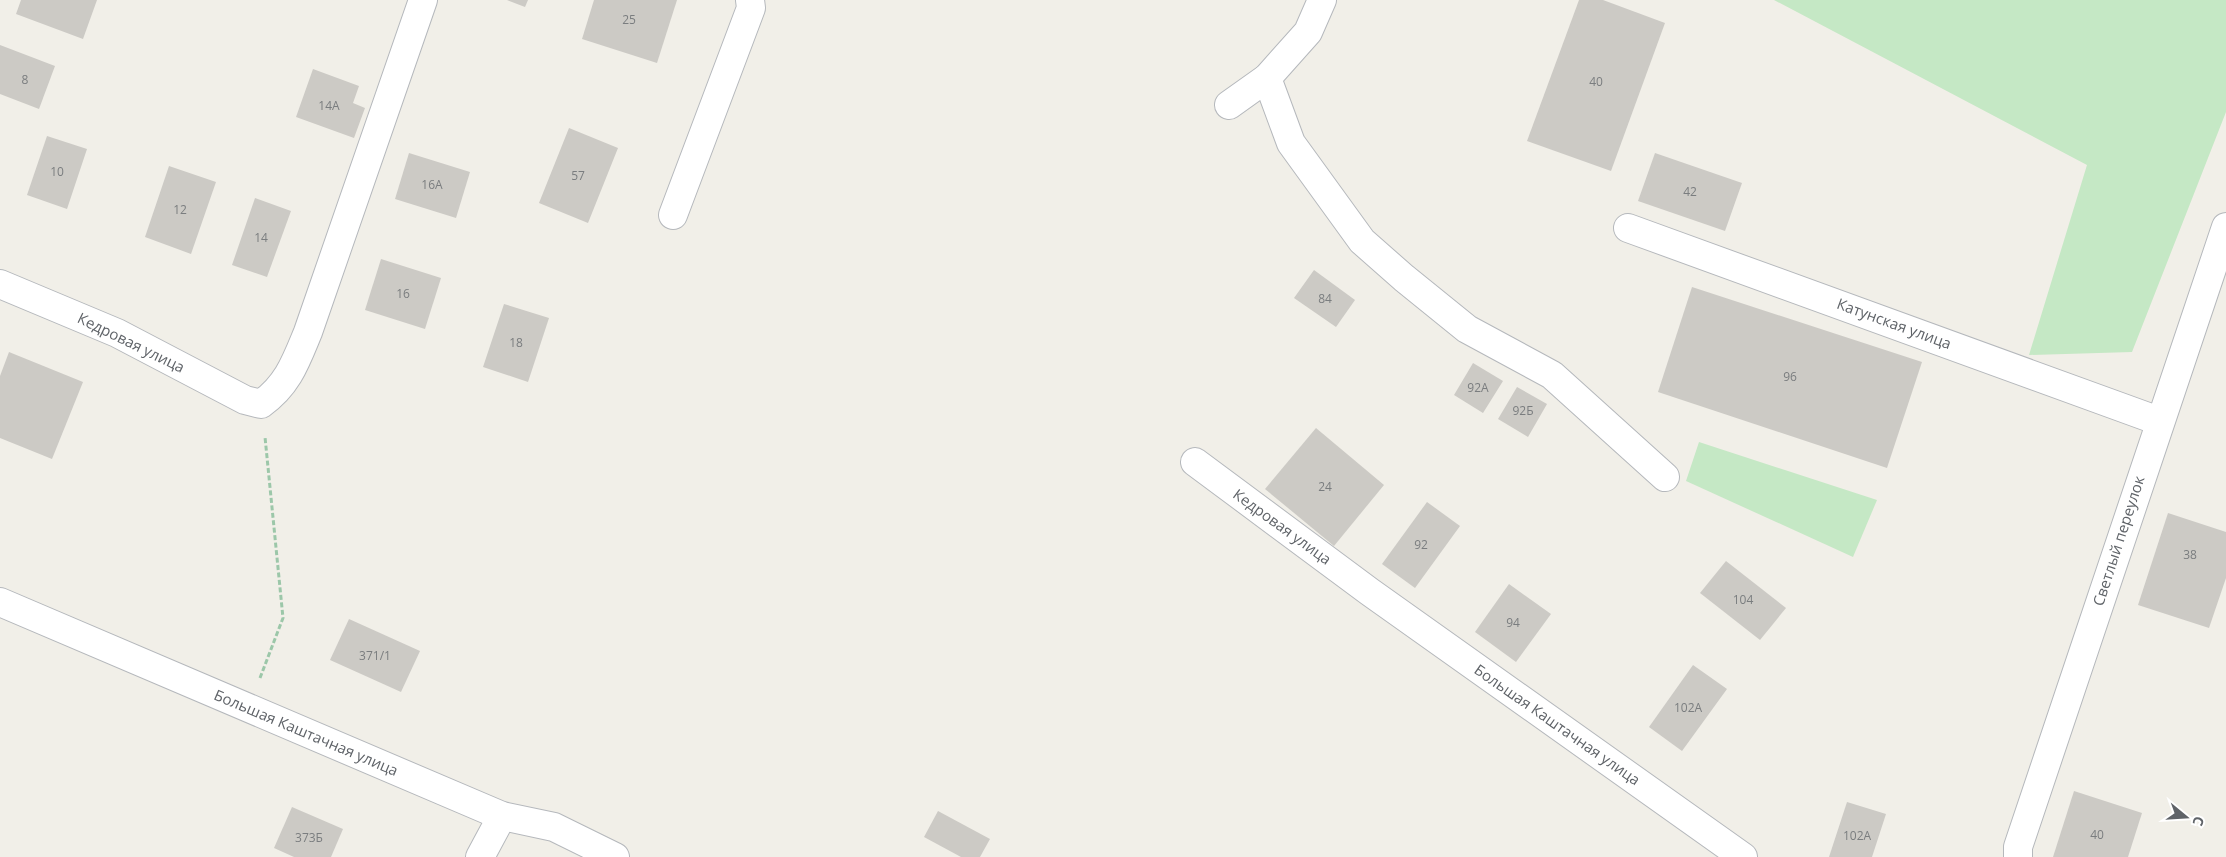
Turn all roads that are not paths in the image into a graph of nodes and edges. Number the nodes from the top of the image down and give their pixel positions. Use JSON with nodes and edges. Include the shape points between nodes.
{"nodes":[{"id":1,"x":423,"y":0,"type":"edge"},
{"id":2,"x":1322,"y":0,"type":"edge"},
{"id":3,"x":751,"y":4,"type":"edge"},
{"id":4,"x":1267,"y":78,"type":"junction"},
{"id":5,"x":1229,"y":105,"type":"dead end"},
{"id":6,"x":673,"y":216,"type":"dead end"},
{"id":7,"x":1628,"y":228,"type":"dead end"},
{"id":8,"x":2224,"y":238,"type":"edge"},
{"id":9,"x":0,"y":284,"type":"edge"},
{"id":10,"x":2159,"y":420,"type":"junction"},
{"id":11,"x":1195,"y":462,"type":"dead end"},
{"id":12,"x":1666,"y":477,"type":"dead end"},
{"id":13,"x":1370,"y":592,"type":"joint"},
{"id":14,"x":0,"y":602,"type":"edge"},
{"id":15,"x":502,"y":816,"type":"junction"},
{"id":16,"x":480,"y":857,"type":"edge"},
{"id":17,"x":615,"y":857,"type":"edge"},
{"id":18,"x":1743,"y":857,"type":"edge"},
{"id":19,"x":2018,"y":857,"type":"edge"}],
"edges":[{"from":1,"to":9,"type":"street","name":"Кедровая улица","via":[[308,332],[293,367],[276,393],[261,404],[245,400],[117,333]]},
{"from":2,"to":4,"type":"street","via":[[1308,32]]},
{"from":3,"to":6,"type":"street"},
{"from":4,"to":5,"type":"street"},
{"from":4,"to":12,"type":"street","via":[[1291,144],[1362,241],[1467,329],[1552,375]]},
{"from":7,"to":10,"type":"street","name":"Катунская улица"},
{"from":8,"to":10,"type":"street","name":"Светлый переулок"},
{"from":10,"to":19,"type":"street","name":"Светлый переулок","via":[[2018,847]]},
{"from":11,"to":13,"type":"street","name":"Кедровая улица"},
{"from":13,"to":18,"type":"street","name":"Большая Каштачная улица"},
{"from":14,"to":15,"type":"street","name":"Большая Каштачная улица"},
{"from":15,"to":16,"type":"street"},
{"from":15,"to":17,"type":"street","name":"Большая Каштачная улица","via":[[554,827]]}]}
